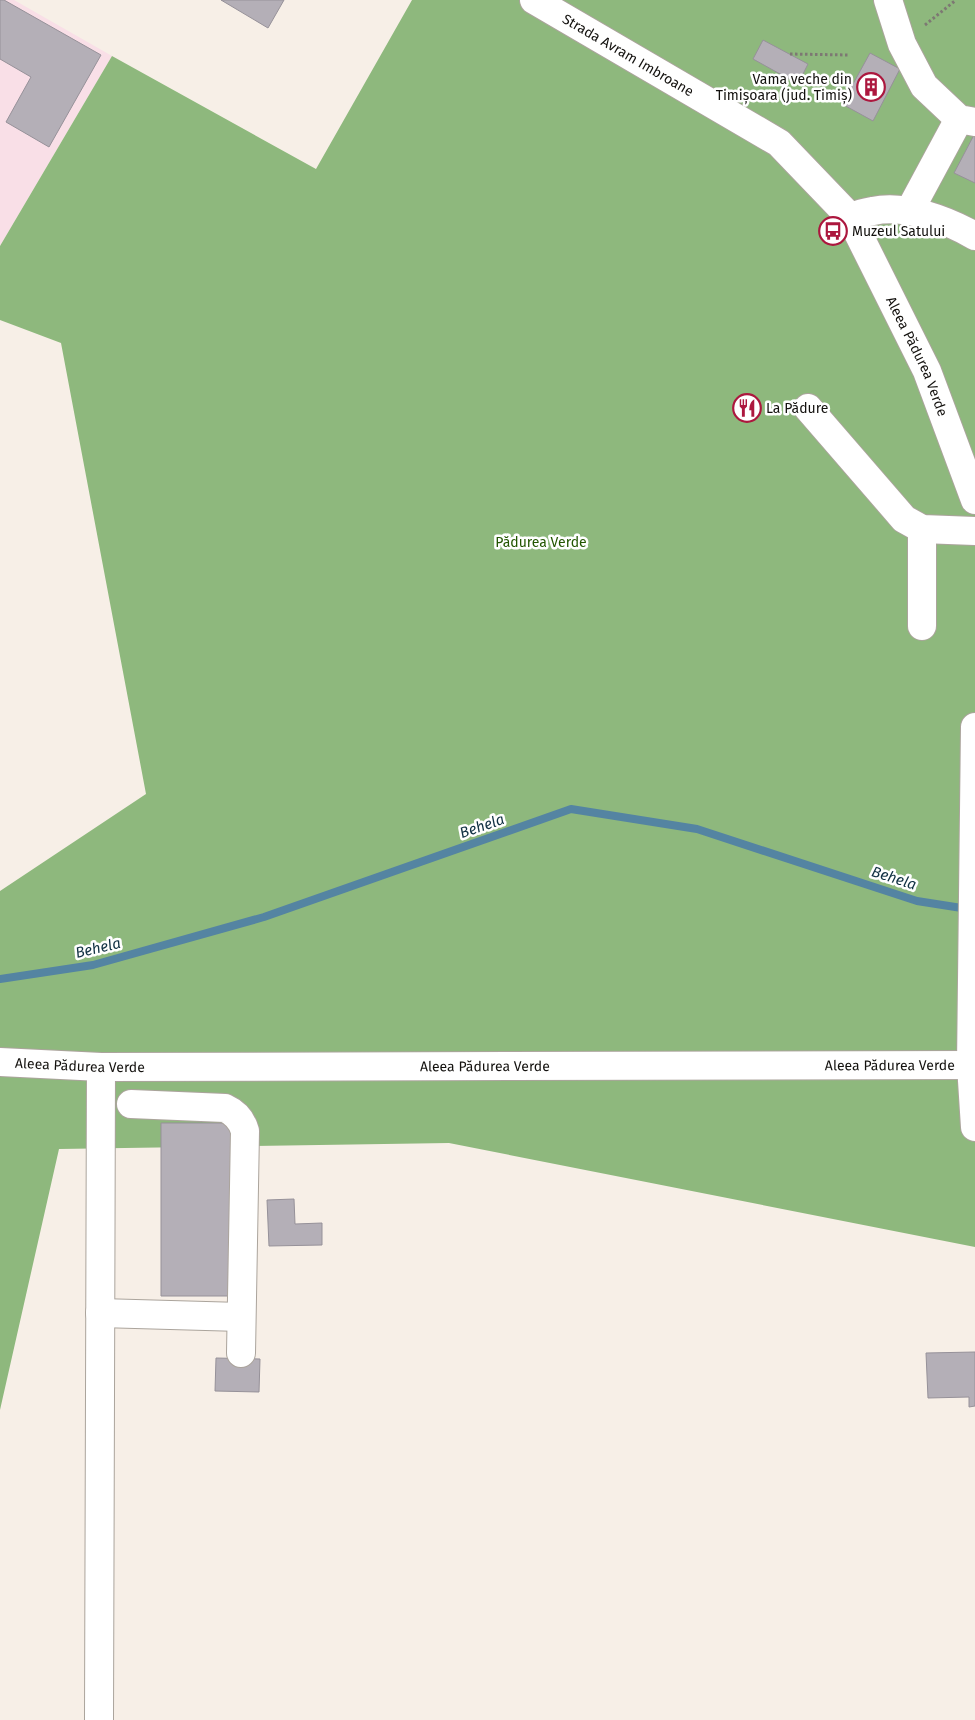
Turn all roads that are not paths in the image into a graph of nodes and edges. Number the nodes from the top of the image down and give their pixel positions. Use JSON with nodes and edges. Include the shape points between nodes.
{"nodes":[{"id":1,"x":534,"y":0,"type":"edge"},
{"id":2,"x":888,"y":0,"type":"edge"},
{"id":3,"x":967,"y":120,"type":"edge"},
{"id":4,"x":910,"y":210,"type":"junction"},
{"id":5,"x":850,"y":217,"type":"junction"},
{"id":6,"x":975,"y":236,"type":"edge"},
{"id":7,"x":808,"y":408,"type":"dead end"},
{"id":8,"x":975,"y":500,"type":"edge"},
{"id":9,"x":922,"y":529,"type":"junction"},
{"id":10,"x":975,"y":531,"type":"edge"},
{"id":11,"x":922,"y":626,"type":"dead end"},
{"id":12,"x":975,"y":727,"type":"edge"},
{"id":13,"x":0,"y":1062,"type":"edge"},
{"id":14,"x":973,"y":1065,"type":"edge"},
{"id":15,"x":101,"y":1067,"type":"junction"},
{"id":16,"x":131,"y":1104,"type":"dead end"},
{"id":17,"x":975,"y":1126,"type":"edge"},
{"id":18,"x":100,"y":1313,"type":"junction"},
{"id":19,"x":241,"y":1317,"type":"junction"},
{"id":20,"x":241,"y":1353,"type":"dead end"},
{"id":21,"x":99,"y":1720,"type":"edge"}],
"edges":[{"from":1,"to":5,"type":"street","name":"Strada Avram Imbroane","via":[[779,143]]},
{"from":2,"to":3,"type":"street","via":[[902,44],[924,86]]},
{"from":3,"to":4,"type":"street"},
{"from":4,"to":5,"type":"street","via":[[874,210]]},
{"from":4,"to":6,"type":"street"},
{"from":5,"to":8,"type":"street","name":"Aleea Pădurea Verde","via":[[927,370]]},
{"from":7,"to":9,"type":"street","via":[[904,519]]},
{"from":9,"to":10,"type":"street"},
{"from":9,"to":11,"type":"street"},
{"from":12,"to":14,"type":"street","name":"Aleea Pădurea Verde"},
{"from":13,"to":15,"type":"street","name":"Aleea Pădurea Verde"},
{"from":14,"to":15,"type":"street","name":"Aleea Pădurea Verde"},
{"from":14,"to":17,"type":"street"},
{"from":15,"to":18,"type":"street"},
{"from":16,"to":19,"type":"street","via":[[225,1108],[242,1122],[245,1131]]},
{"from":18,"to":19,"type":"street"},
{"from":18,"to":21,"type":"street"},
{"from":19,"to":20,"type":"street"}]}
